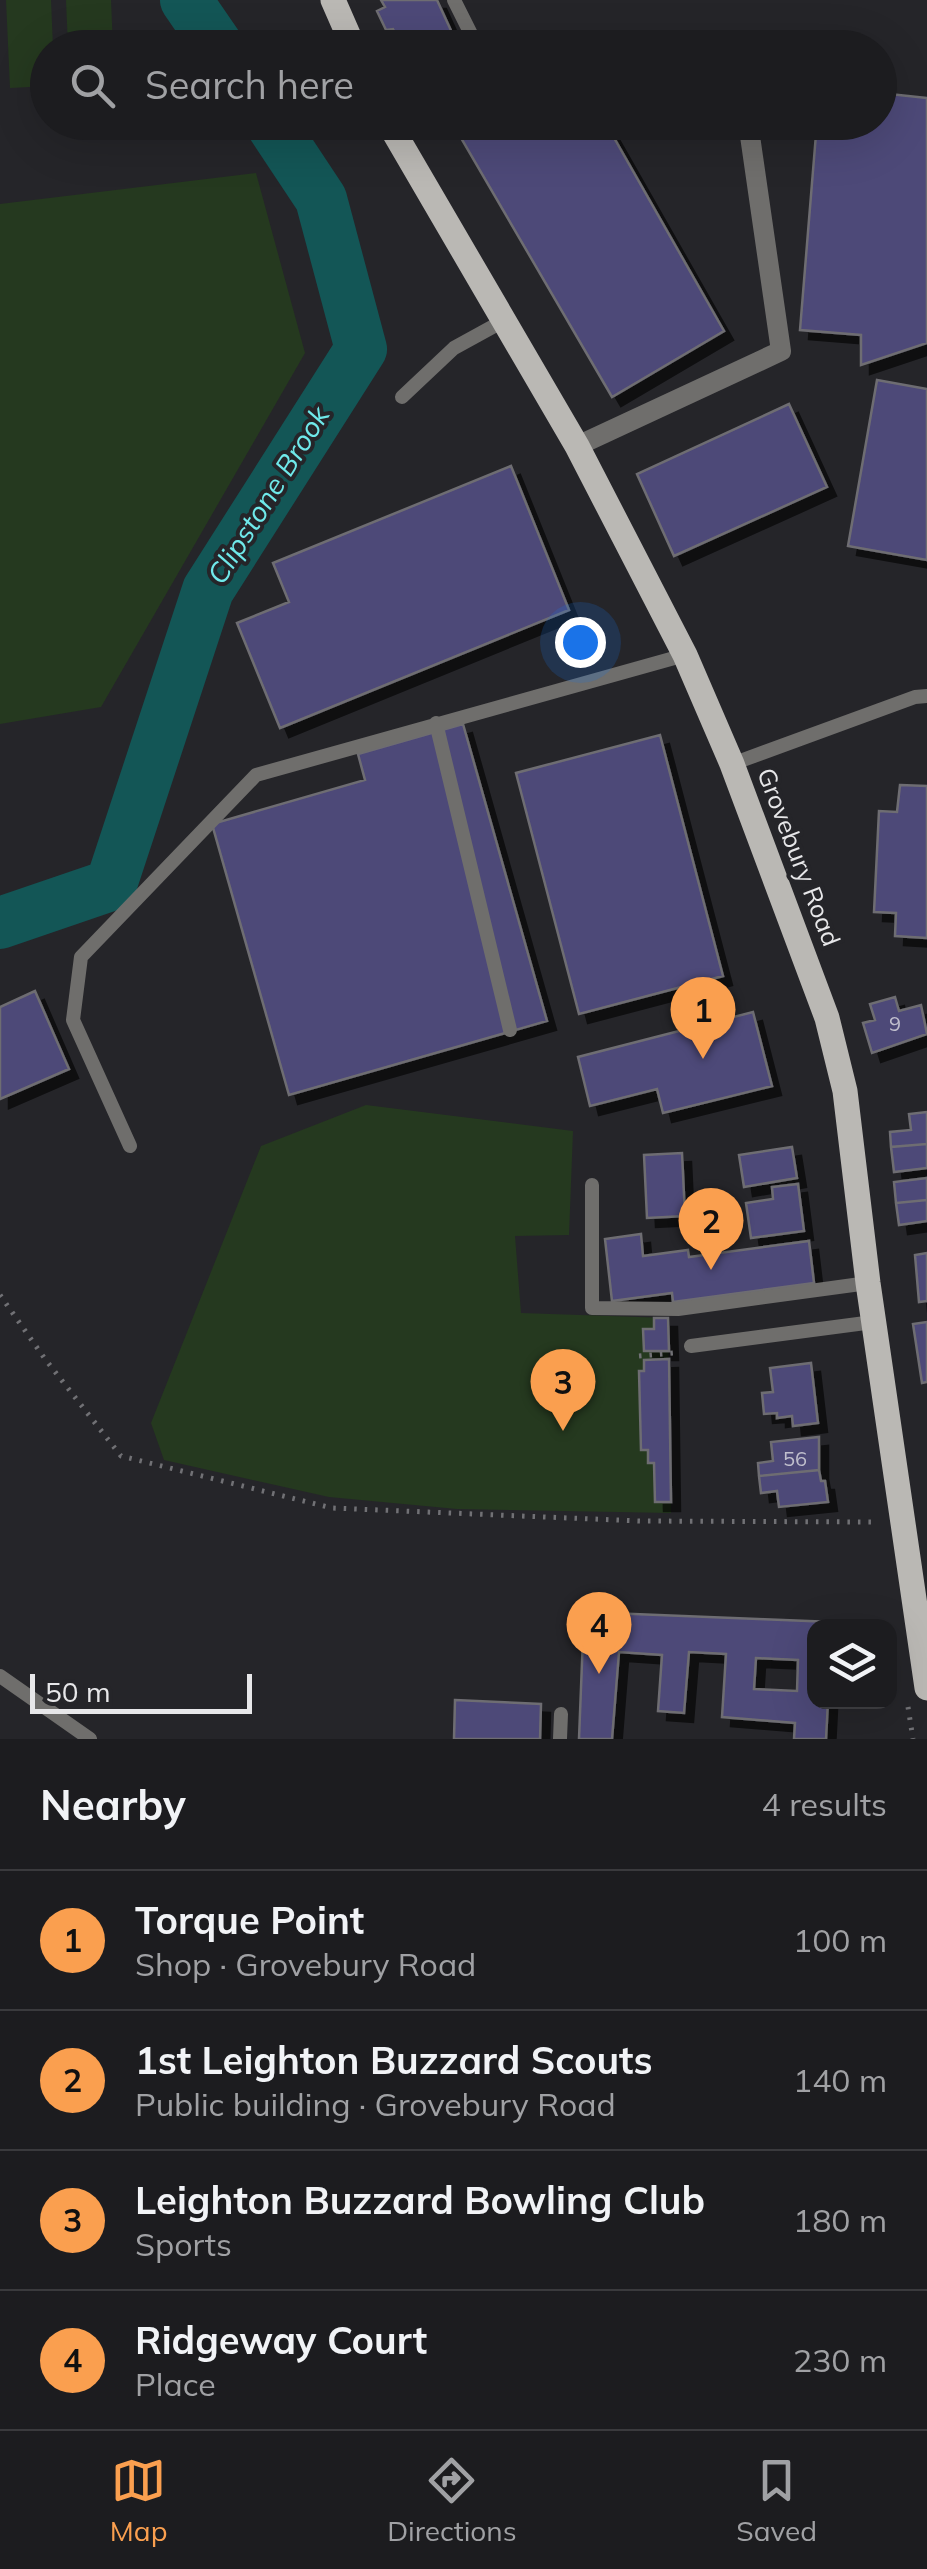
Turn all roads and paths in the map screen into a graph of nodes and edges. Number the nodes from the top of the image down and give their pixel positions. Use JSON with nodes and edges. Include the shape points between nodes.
{"nodes":[{"id":1,"x":334,"y":0,"type":"edge"},
{"id":2,"x":454,"y":0,"type":"edge"},
{"id":3,"x":346,"y":30,"type":"edge"},
{"id":4,"x":469,"y":30,"type":"edge"},
{"id":5,"x":401,"y":140,"type":"edge"},
{"id":6,"x":751,"y":140,"type":"edge"},
{"id":7,"x":505,"y":320,"type":"junction"},
{"id":8,"x":402,"y":397,"type":"dead end"},
{"id":9,"x":577,"y":446,"type":"junction"},
{"id":10,"x":685,"y":655,"type":"junction"},
{"id":11,"x":927,"y":696,"type":"edge"},
{"id":12,"x":436,"y":724,"type":"junction"},
{"id":13,"x":732,"y":764,"type":"junction"},
{"id":14,"x":510,"y":1030,"type":"dead end"},
{"id":15,"x":130,"y":1146,"type":"dead end"},
{"id":16,"x":592,"y":1185,"type":"dead end"},
{"id":17,"x":868,"y":1282,"type":"junction"},
{"id":18,"x":0,"y":1295,"type":"edge"},
{"id":19,"x":873,"y":1322,"type":"junction"},
{"id":20,"x":691,"y":1346,"type":"dead end"},
{"id":21,"x":668,"y":1355,"type":"dead end"},
{"id":22,"x":639,"y":1356,"type":"dead end"},
{"id":23,"x":904,"y":1522,"type":"junction"},
{"id":24,"x":0,"y":1676,"type":"edge"},
{"id":25,"x":927,"y":1688,"type":"edge"},
{"id":26,"x":560,"y":1714,"type":"dead end"},
{"id":27,"x":90,"y":1739,"type":"edge"},
{"id":28,"x":560,"y":1739,"type":"edge"}],
"edges":[{"from":1,"to":3,"type":"main road"},
{"from":2,"to":4,"type":"lane"},
{"from":5,"to":7,"type":"main road","name":"Grovebury Road"},
{"from":6,"to":9,"type":"street","via":[[782,351]]},
{"from":7,"to":8,"type":"lane","via":[[454,348]]},
{"from":7,"to":9,"type":"main road","name":"Grovebury Road"},
{"from":9,"to":10,"type":"main road","name":"Grovebury Road"},
{"from":10,"to":12,"type":"lane"},
{"from":10,"to":13,"type":"main road","name":"Grovebury Road"},
{"from":11,"to":13,"type":"lane"},
{"from":12,"to":14,"type":"lane"},
{"from":12,"to":15,"type":"lane","via":[[256,775],[80,956],[73,1020]]},
{"from":13,"to":17,"type":"main road","name":"Grovebury Road","via":[[827,1018],[845,1092]]},
{"from":16,"to":17,"type":"lane","via":[[592,1308],[678,1309]]},
{"from":17,"to":19,"type":"main road","name":"Grovebury Road"},
{"from":18,"to":23,"type":"path","via":[[120,1456],[332,1508],[640,1521]]},
{"from":19,"to":20,"type":"lane"},
{"from":19,"to":23,"type":"main road","name":"Grovebury Road"},
{"from":21,"to":22,"type":"path"},
{"from":23,"to":25,"type":"main road","name":"Grovebury Road"},
{"from":24,"to":27,"type":"lane"},
{"from":26,"to":28,"type":"lane"}]}
